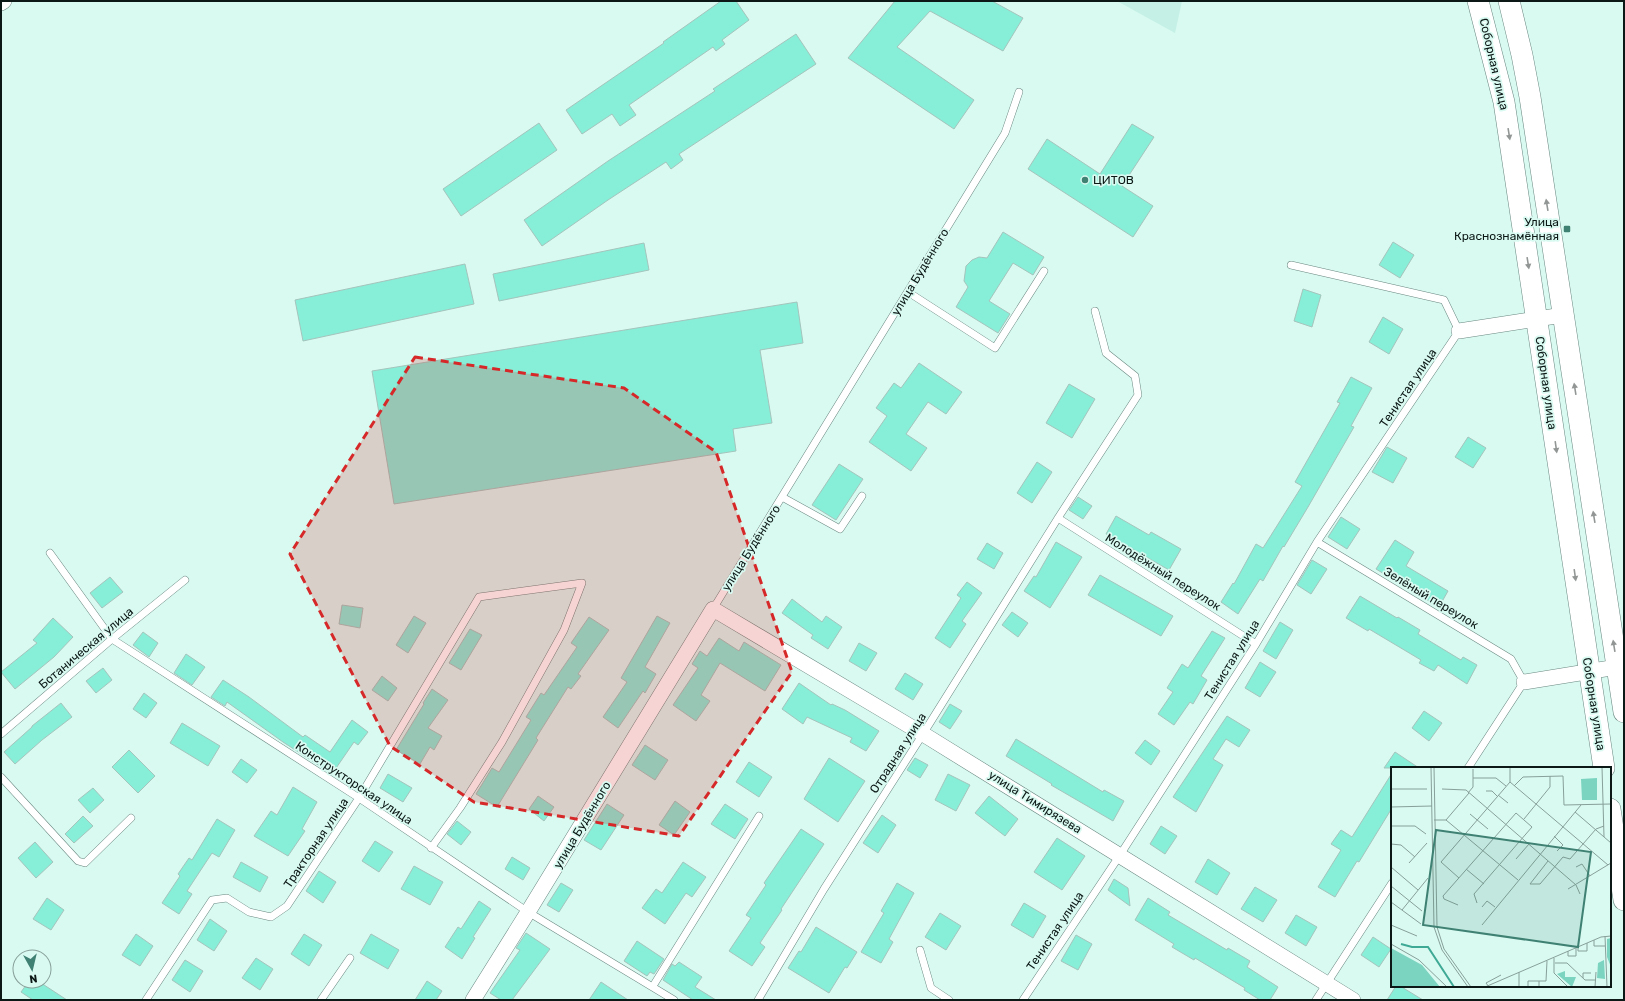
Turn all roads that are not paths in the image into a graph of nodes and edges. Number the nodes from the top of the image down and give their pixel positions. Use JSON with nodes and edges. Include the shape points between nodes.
{"nodes":[{"id":1,"x":4,"y":1,"type":"edge"},
{"id":2,"x":1478,"y":1,"type":"edge"},
{"id":3,"x":1509,"y":1,"type":"edge"},
{"id":4,"x":1,"y":3,"type":"edge"},
{"id":5,"x":1019,"y":92,"type":"dead end"},
{"id":6,"x":1290,"y":265,"type":"dead end"},
{"id":7,"x":1044,"y":271,"type":"dead end"},
{"id":8,"x":908,"y":292,"type":"junction"},
{"id":9,"x":1095,"y":311,"type":"dead end"},
{"id":10,"x":1564,"y":315,"type":"junction"},
{"id":11,"x":1537,"y":319,"type":"junction"},
{"id":12,"x":1459,"y":331,"type":"junction"},
{"id":13,"x":862,"y":496,"type":"dead end"},
{"id":14,"x":782,"y":497,"type":"junction"},
{"id":15,"x":1058,"y":518,"type":"junction"},
{"id":16,"x":1317,"y":542,"type":"junction"},
{"id":17,"x":50,"y":553,"type":"dead end"},
{"id":18,"x":185,"y":580,"type":"dead end"},
{"id":19,"x":713,"y":608,"type":"junction"},
{"id":20,"x":112,"y":639,"type":"junction"},
{"id":21,"x":1256,"y":644,"type":"junction"},
{"id":22,"x":1617,"y":667,"type":"junction"},
{"id":23,"x":1589,"y":672,"type":"junction"},
{"id":24,"x":1524,"y":682,"type":"junction"},
{"id":25,"x":1624,"y":712,"type":"edge"},
{"id":26,"x":1,"y":734,"type":"edge"},
{"id":27,"x":923,"y":734,"type":"junction"},
{"id":28,"x":1469,"y":767,"type":"edge"},
{"id":29,"x":1604,"y":767,"type":"edge"},
{"id":30,"x":1,"y":777,"type":"edge"},
{"id":31,"x":359,"y":798,"type":"junction"},
{"id":32,"x":760,"y":816,"type":"dead end"},
{"id":33,"x":1611,"y":816,"type":"edge"},
{"id":34,"x":131,"y":818,"type":"dead end"},
{"id":35,"x":431,"y":848,"type":"junction"},
{"id":36,"x":1120,"y":855,"type":"junction"},
{"id":37,"x":1391,"y":885,"type":"edge"},
{"id":38,"x":1624,"y":900,"type":"edge"},
{"id":39,"x":528,"y":912,"type":"junction"},
{"id":40,"x":920,"y":950,"type":"dead end"},
{"id":41,"x":350,"y":958,"type":"dead end"},
{"id":42,"x":1326,"y":983,"type":"junction"},
{"id":43,"x":653,"y":986,"type":"junction"},
{"id":44,"x":146,"y":1000,"type":"edge"},
{"id":45,"x":320,"y":1000,"type":"edge"},
{"id":46,"x":473,"y":1000,"type":"edge"},
{"id":47,"x":674,"y":1000,"type":"edge"},
{"id":48,"x":758,"y":1000,"type":"edge"},
{"id":49,"x":949,"y":1000,"type":"edge"},
{"id":50,"x":1023,"y":1000,"type":"edge"},
{"id":51,"x":1316,"y":1000,"type":"edge"},
{"id":52,"x":1353,"y":1000,"type":"edge"}],
"edges":[{"from":1,"to":4,"type":"street"},
{"from":2,"to":11,"type":"street","name":"Соборная улица","one_way":true,"via":[[1504,102]]},
{"from":10,"to":3,"type":"street","one_way":true,"via":[[1530,97]]},
{"from":5,"to":8,"type":"lane","name":"улица Будённого","via":[[1005,133]]},
{"from":6,"to":12,"type":"lane","via":[[1444,300]]},
{"from":7,"to":8,"type":"lane","via":[[995,348]]},
{"from":8,"to":14,"type":"lane","name":"улица Будённого"},
{"from":9,"to":15,"type":"lane","name":"Отрадная улица","via":[[1106,353],[1135,376],[1138,395]]},
{"from":10,"to":11,"type":"street"},
{"from":22,"to":10,"type":"street","one_way":true},
{"from":11,"to":12,"type":"street"},
{"from":11,"to":23,"type":"street","name":"Соборная улица","one_way":true},
{"from":12,"to":16,"type":"lane","name":"Тенистая улица"},
{"from":13,"to":14,"type":"lane","via":[[840,529]]},
{"from":14,"to":19,"type":"lane","name":"улица Будённого"},
{"from":15,"to":21,"type":"lane","name":"Молодёжный переулок"},
{"from":15,"to":27,"type":"lane","name":"Отрадная улица"},
{"from":16,"to":21,"type":"lane","name":"Тенистая улица"},
{"from":16,"to":24,"type":"lane","name":"Зелёный переулок","via":[[1511,659]]},
{"from":17,"to":20,"type":"lane","name":"Конструкторская улица"},
{"from":18,"to":20,"type":"lane","name":"Ботаническая улица"},
{"from":19,"to":27,"type":"street","name":"улица Тимирязева"},
{"from":19,"to":39,"type":"street","name":"улица Будённого"},
{"from":20,"to":26,"type":"lane","name":"Ботаническая улица"},
{"from":20,"to":31,"type":"lane","name":"Конструкторская улица"},
{"from":21,"to":36,"type":"lane","name":"Тенистая улица"},
{"from":22,"to":23,"type":"street"},
{"from":22,"to":25,"type":"street"},
{"from":23,"to":24,"type":"street"},
{"from":23,"to":29,"type":"street","name":"Соборная улица"},
{"from":24,"to":28,"type":"lane"},
{"from":27,"to":36,"type":"street","name":"улица Тимирязева"},
{"from":27,"to":48,"type":"lane","name":"Отрадная улица","via":[[824,889]]},
{"from":30,"to":34,"type":"lane","via":[[78,861],[85,863]]},
{"from":31,"to":35,"type":"lane","name":"Конструкторская улица"},
{"from":31,"to":35,"type":"lane","name":"Тракторная улица","via":[[479,597],[582,582],[564,630],[502,742]]},
{"from":31,"to":44,"type":"lane","name":"Тракторная улица","via":[[287,906],[271,917],[249,912],[227,898],[212,900]]},
{"from":32,"to":43,"type":"lane"},
{"from":33,"to":38,"type":"street"},
{"from":35,"to":39,"type":"lane","name":"Конструкторская улица"},
{"from":36,"to":42,"type":"street","name":"улица Тимирязева"},
{"from":36,"to":50,"type":"lane","name":"Тенистая улица"},
{"from":37,"to":42,"type":"lane"},
{"from":39,"to":43,"type":"lane","name":"Конструкторская улица"},
{"from":39,"to":46,"type":"street","name":"улица Будённого"},
{"from":40,"to":49,"type":"lane","via":[[930,988]]},
{"from":41,"to":45,"type":"lane"},
{"from":42,"to":51,"type":"lane"},
{"from":42,"to":52,"type":"street","name":"улица Тимирязева"},
{"from":43,"to":47,"type":"lane","name":"Конструкторская улица"}]}
